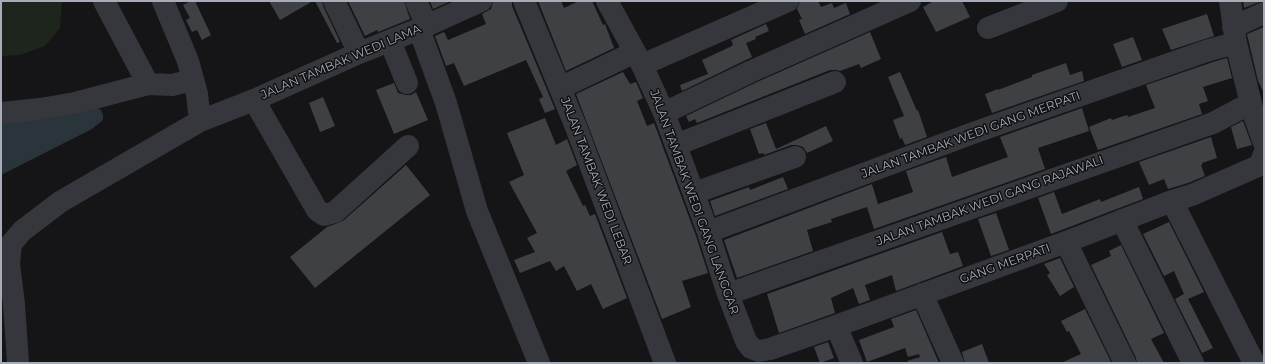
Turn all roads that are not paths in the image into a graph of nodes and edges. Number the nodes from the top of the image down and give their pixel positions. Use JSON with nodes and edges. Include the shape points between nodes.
{"nodes":[{"id":1,"x":104,"y":1,"type":"edge"},
{"id":2,"x":163,"y":1,"type":"edge"},
{"id":3,"x":334,"y":1,"type":"edge"},
{"id":4,"x":416,"y":1,"type":"edge"},
{"id":5,"x":481,"y":1,"type":"edge"},
{"id":6,"x":524,"y":1,"type":"edge"},
{"id":7,"x":606,"y":1,"type":"edge"},
{"id":8,"x":788,"y":1,"type":"edge"},
{"id":9,"x":910,"y":1,"type":"edge"},
{"id":10,"x":1057,"y":1,"type":"edge"},
{"id":11,"x":1230,"y":1,"type":"edge"},
{"id":12,"x":1264,"y":13,"type":"edge"},
{"id":13,"x":423,"y":28,"type":"junction"},
{"id":14,"x":988,"y":28,"type":"dead end"},
{"id":15,"x":1235,"y":35,"type":"junction"},
{"id":16,"x":390,"y":41,"type":"junction"},
{"id":17,"x":360,"y":53,"type":"junction"},
{"id":18,"x":639,"y":58,"type":"junction"},
{"id":19,"x":193,"y":80,"type":"junction"},
{"id":20,"x":407,"y":82,"type":"dead end"},
{"id":21,"x":835,"y":82,"type":"dead end"},
{"id":22,"x":148,"y":84,"type":"junction"},
{"id":23,"x":560,"y":88,"type":"junction"},
{"id":24,"x":1255,"y":99,"type":"edge"},
{"id":25,"x":242,"y":104,"type":"junction"},
{"id":26,"x":1,"y":113,"type":"edge"},
{"id":27,"x":664,"y":113,"type":"junction"},
{"id":28,"x":200,"y":121,"type":"junction"},
{"id":29,"x":676,"y":145,"type":"junction"},
{"id":30,"x":408,"y":146,"type":"dead end"},
{"id":31,"x":1263,"y":153,"type":"edge"},
{"id":32,"x":795,"y":157,"type":"dead end"},
{"id":33,"x":694,"y":193,"type":"junction"},
{"id":34,"x":1172,"y":201,"type":"junction"},
{"id":35,"x":1122,"y":220,"type":"junction"},
{"id":36,"x":708,"y":232,"type":"junction"},
{"id":37,"x":1066,"y":242,"type":"junction"},
{"id":38,"x":728,"y":294,"type":"junction"},
{"id":39,"x":922,"y":294,"type":"junction"},
{"id":40,"x":836,"y":326,"type":"junction"},
{"id":41,"x":746,"y":341,"type":"joint"},
{"id":42,"x":773,"y":356,"type":"edge"},
{"id":43,"x":18,"y":363,"type":"edge"},
{"id":44,"x":540,"y":363,"type":"edge"},
{"id":45,"x":665,"y":363,"type":"edge"},
{"id":46,"x":852,"y":363,"type":"edge"},
{"id":47,"x":953,"y":363,"type":"edge"},
{"id":48,"x":1125,"y":363,"type":"edge"},
{"id":49,"x":1193,"y":363,"type":"edge"},
{"id":50,"x":1254,"y":363,"type":"edge"}],
"edges":[{"from":1,"to":22,"type":"street"},
{"from":2,"to":19,"type":"street","via":[[188,61]]},
{"from":3,"to":17,"type":"street"},
{"from":4,"to":13,"type":"street"},
{"from":5,"to":13,"type":"street","name":"JALAN TAMBAK WEDI LAMA"},
{"from":6,"to":23,"type":"street","name":"JALAN TAMBAK WEDI LEBAR"},
{"from":7,"to":18,"type":"street","name":"JALAN TAMBAK WEDI GANG LANGGAR"},
{"from":8,"to":18,"type":"street"},
{"from":9,"to":27,"type":"street"},
{"from":10,"to":14,"type":"street"},
{"from":11,"to":15,"type":"street"},
{"from":12,"to":15,"type":"street","name":"JALAN TAMBAK WEDI GANG MERPATI"},
{"from":13,"to":16,"type":"street","name":"JALAN TAMBAK WEDI LAMA"},
{"from":13,"to":44,"type":"street","via":[[477,211]]},
{"from":15,"to":24,"type":"street"},
{"from":15,"to":36,"type":"street","name":"JALAN TAMBAK WEDI GANG MERPATI","via":[[1208,50],[973,133]]},
{"from":16,"to":17,"type":"street","name":"JALAN TAMBAK WEDI LAMA"},
{"from":16,"to":20,"type":"street"},
{"from":17,"to":25,"type":"street","name":"JALAN TAMBAK WEDI LAMA"},
{"from":18,"to":23,"type":"street"},
{"from":18,"to":27,"type":"street","name":"JALAN TAMBAK WEDI GANG LANGGAR"},
{"from":19,"to":22,"type":"street","via":[[172,85]]},
{"from":19,"to":28,"type":"street"},
{"from":21,"to":29,"type":"street"},
{"from":22,"to":26,"type":"street","via":[[75,103]]},
{"from":23,"to":45,"type":"street","name":"JALAN TAMBAK WEDI LEBAR"},
{"from":24,"to":31,"type":"street"},
{"from":24,"to":38,"type":"street","name":"JALAN TAMBAK WEDI GANG RAJAWALI","via":[[1212,122]]},
{"from":25,"to":28,"type":"street","name":"JALAN TAMBAK WEDI LAMA"},
{"from":25,"to":30,"type":"street","via":[[317,210],[324,215],[335,212]]},
{"from":27,"to":29,"type":"street","name":"JALAN TAMBAK WEDI GANG LANGGAR"},
{"from":28,"to":43,"type":"street","name":"JALAN TAMBAK WEDI LAMA","via":[[60,202],[22,231],[11,244],[9,264]]},
{"from":29,"to":33,"type":"street","name":"JALAN TAMBAK WEDI GANG LANGGAR"},
{"from":31,"to":34,"type":"street","name":"GANG MERPATI","via":[[1258,166]]},
{"from":32,"to":33,"type":"street"},
{"from":33,"to":36,"type":"street","name":"JALAN TAMBAK WEDI GANG LANGGAR"},
{"from":34,"to":35,"type":"street","name":"GANG MERPATI"},
{"from":34,"to":50,"type":"street"},
{"from":35,"to":37,"type":"street","name":"GANG MERPATI"},
{"from":35,"to":49,"type":"street"},
{"from":36,"to":38,"type":"street","name":"JALAN TAMBAK WEDI GANG LANGGAR"},
{"from":37,"to":39,"type":"street","name":"GANG MERPATI"},
{"from":37,"to":48,"type":"street"},
{"from":38,"to":41,"type":"street","name":"JALAN TAMBAK WEDI GANG LANGGAR"},
{"from":39,"to":40,"type":"street","name":"GANG MERPATI"},
{"from":39,"to":47,"type":"street"},
{"from":40,"to":42,"type":"street","name":"GANG MERPATI"},
{"from":40,"to":46,"type":"street"},
{"from":41,"to":42,"type":"street","name":"GANG MERPATI","via":[[751,348]]}]}
